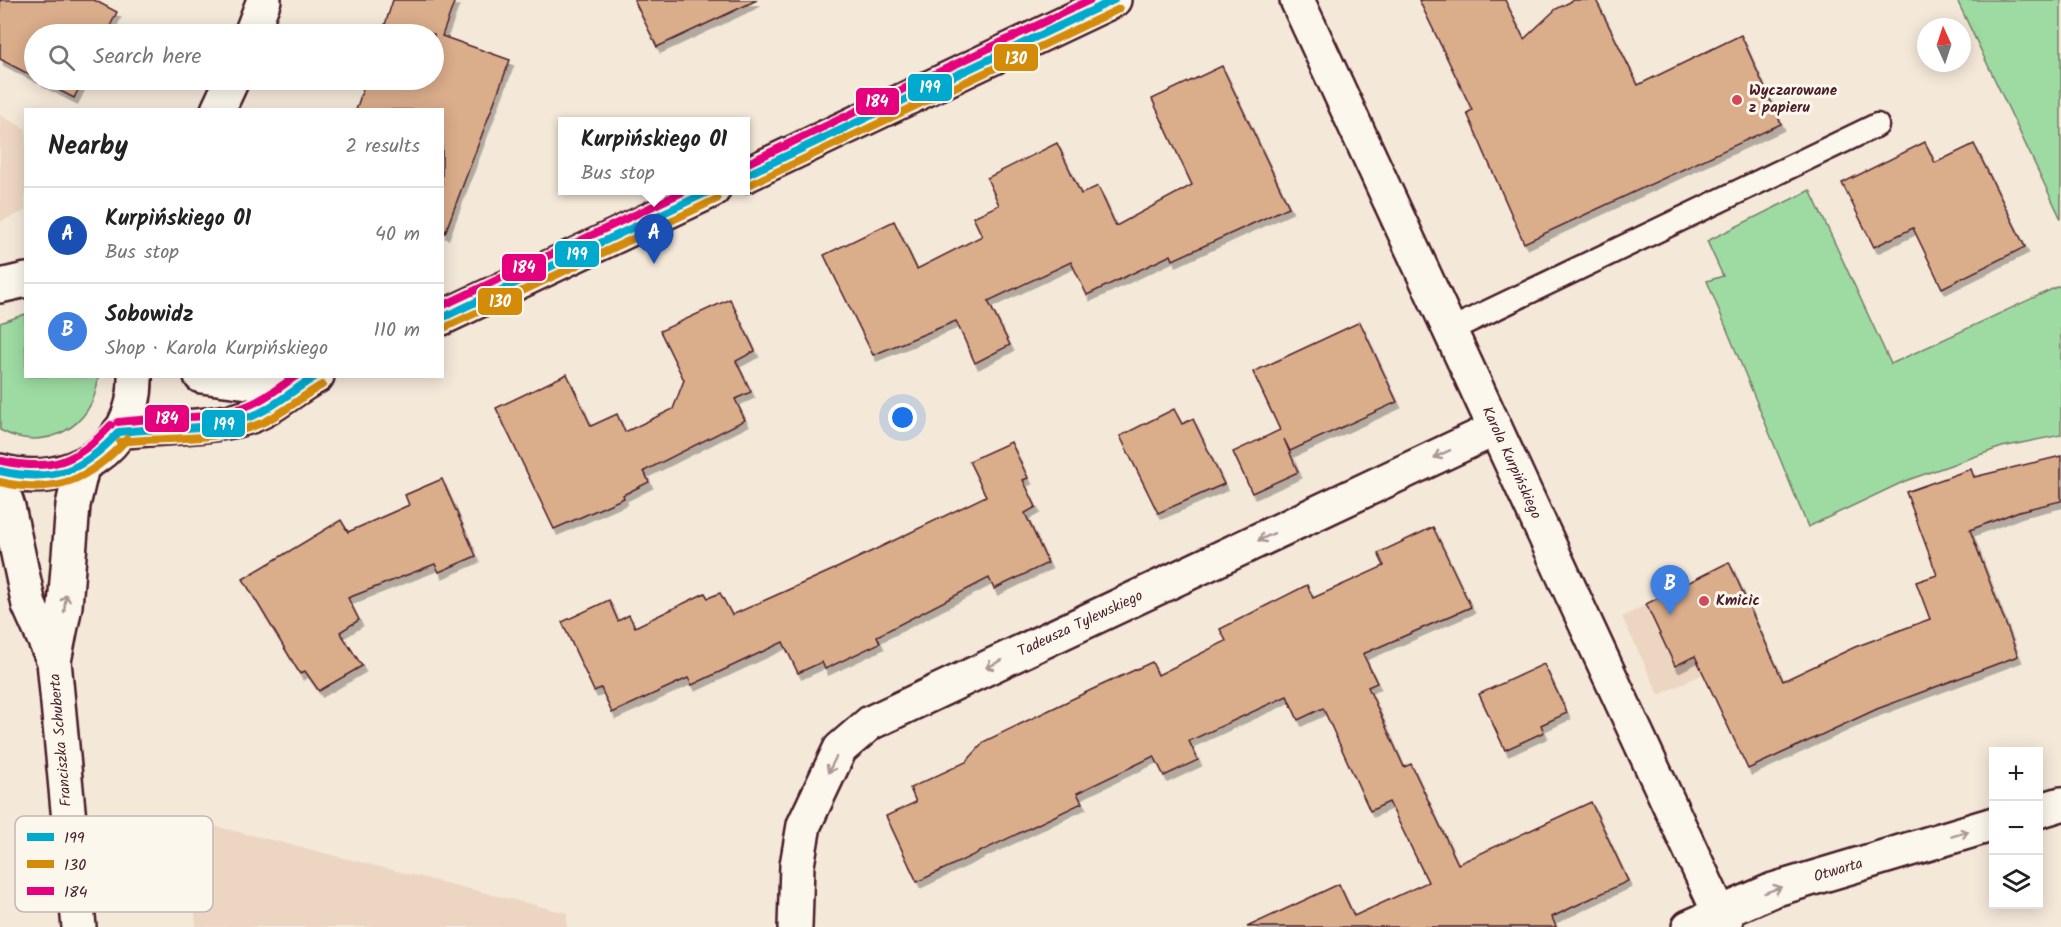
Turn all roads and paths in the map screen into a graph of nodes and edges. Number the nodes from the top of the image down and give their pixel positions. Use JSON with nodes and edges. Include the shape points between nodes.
{"nodes":[{"id":1,"x":264,"y":0,"type":"edge"},
{"id":2,"x":1114,"y":0,"type":"edge"},
{"id":3,"x":1297,"y":0,"type":"edge"},
{"id":4,"x":255,"y":24,"type":"edge"},
{"id":5,"x":227,"y":90,"type":"edge"},
{"id":6,"x":219,"y":108,"type":"edge"},
{"id":7,"x":1877,"y":125,"type":"dead end"},
{"id":8,"x":750,"y":173,"type":"edge"},
{"id":9,"x":702,"y":195,"type":"edge"},
{"id":10,"x":24,"y":280,"type":"edge"},
{"id":11,"x":0,"y":286,"type":"edge"},
{"id":12,"x":444,"y":317,"type":"edge"},
{"id":13,"x":1450,"y":330,"type":"junction"},
{"id":14,"x":135,"y":378,"type":"edge"},
{"id":15,"x":217,"y":378,"type":"edge"},
{"id":16,"x":312,"y":379,"type":"edge"},
{"id":17,"x":1495,"y":429,"type":"junction"},
{"id":18,"x":119,"y":432,"type":"junction"},
{"id":19,"x":82,"y":467,"type":"junction"},
{"id":20,"x":0,"y":471,"type":"edge"},
{"id":21,"x":0,"y":483,"type":"edge"},
{"id":22,"x":54,"y":661,"type":"junction"},
{"id":23,"x":2061,"y":804,"type":"edge"},
{"id":24,"x":2043,"y":809,"type":"edge"},
{"id":25,"x":69,"y":816,"type":"edge"},
{"id":26,"x":1989,"y":825,"type":"edge"},
{"id":27,"x":78,"y":912,"type":"edge"},
{"id":28,"x":1722,"y":920,"type":"edge"},
{"id":29,"x":79,"y":927,"type":"edge"},
{"id":30,"x":795,"y":927,"type":"edge"},
{"id":31,"x":1689,"y":927,"type":"edge"}],
"edges":[{"from":1,"to":4,"type":"street"},
{"from":2,"to":8,"type":"street"},
{"from":3,"to":13,"type":"street","name":"Karola Kurpińskiego"},
{"from":5,"to":6,"type":"street"},
{"from":7,"to":13,"type":"lane"},
{"from":9,"to":12,"type":"street"},
{"from":10,"to":11,"type":"street"},
{"from":13,"to":17,"type":"street","name":"Karola Kurpińskiego"},
{"from":14,"to":18,"type":"street","via":[[133,398]]},
{"from":15,"to":16,"type":"street","via":[[264,384]]},
{"from":16,"to":18,"type":"street","via":[[276,405],[245,418]]},
{"from":17,"to":28,"type":"street","name":"Karola Kurpińskiego"},
{"from":17,"to":30,"type":"street","name":"Tadeusza Tylewskiego","one_way":true,"via":[[870,723],[840,749],[804,825],[797,865]]},
{"from":18,"to":19,"type":"street","via":[[103,452]]},
{"from":19,"to":20,"type":"street","via":[[39,478]]},
{"from":22,"to":19,"type":"street","name":"Franciszka Schuberta","one_way":true,"via":[[66,606],[73,505]]},
{"from":21,"to":22,"type":"street","name":"Franciszka Schuberta","via":[[29,605]]},
{"from":22,"to":25,"type":"street","name":"Franciszka Schuberta"},
{"from":23,"to":24,"type":"street"},
{"from":28,"to":26,"type":"street","name":"Otwarta","one_way":true,"via":[[1773,890]]},
{"from":27,"to":29,"type":"street","name":"Franciszka Schuberta"},
{"from":28,"to":31,"type":"street","name":"Otwarta"}]}
